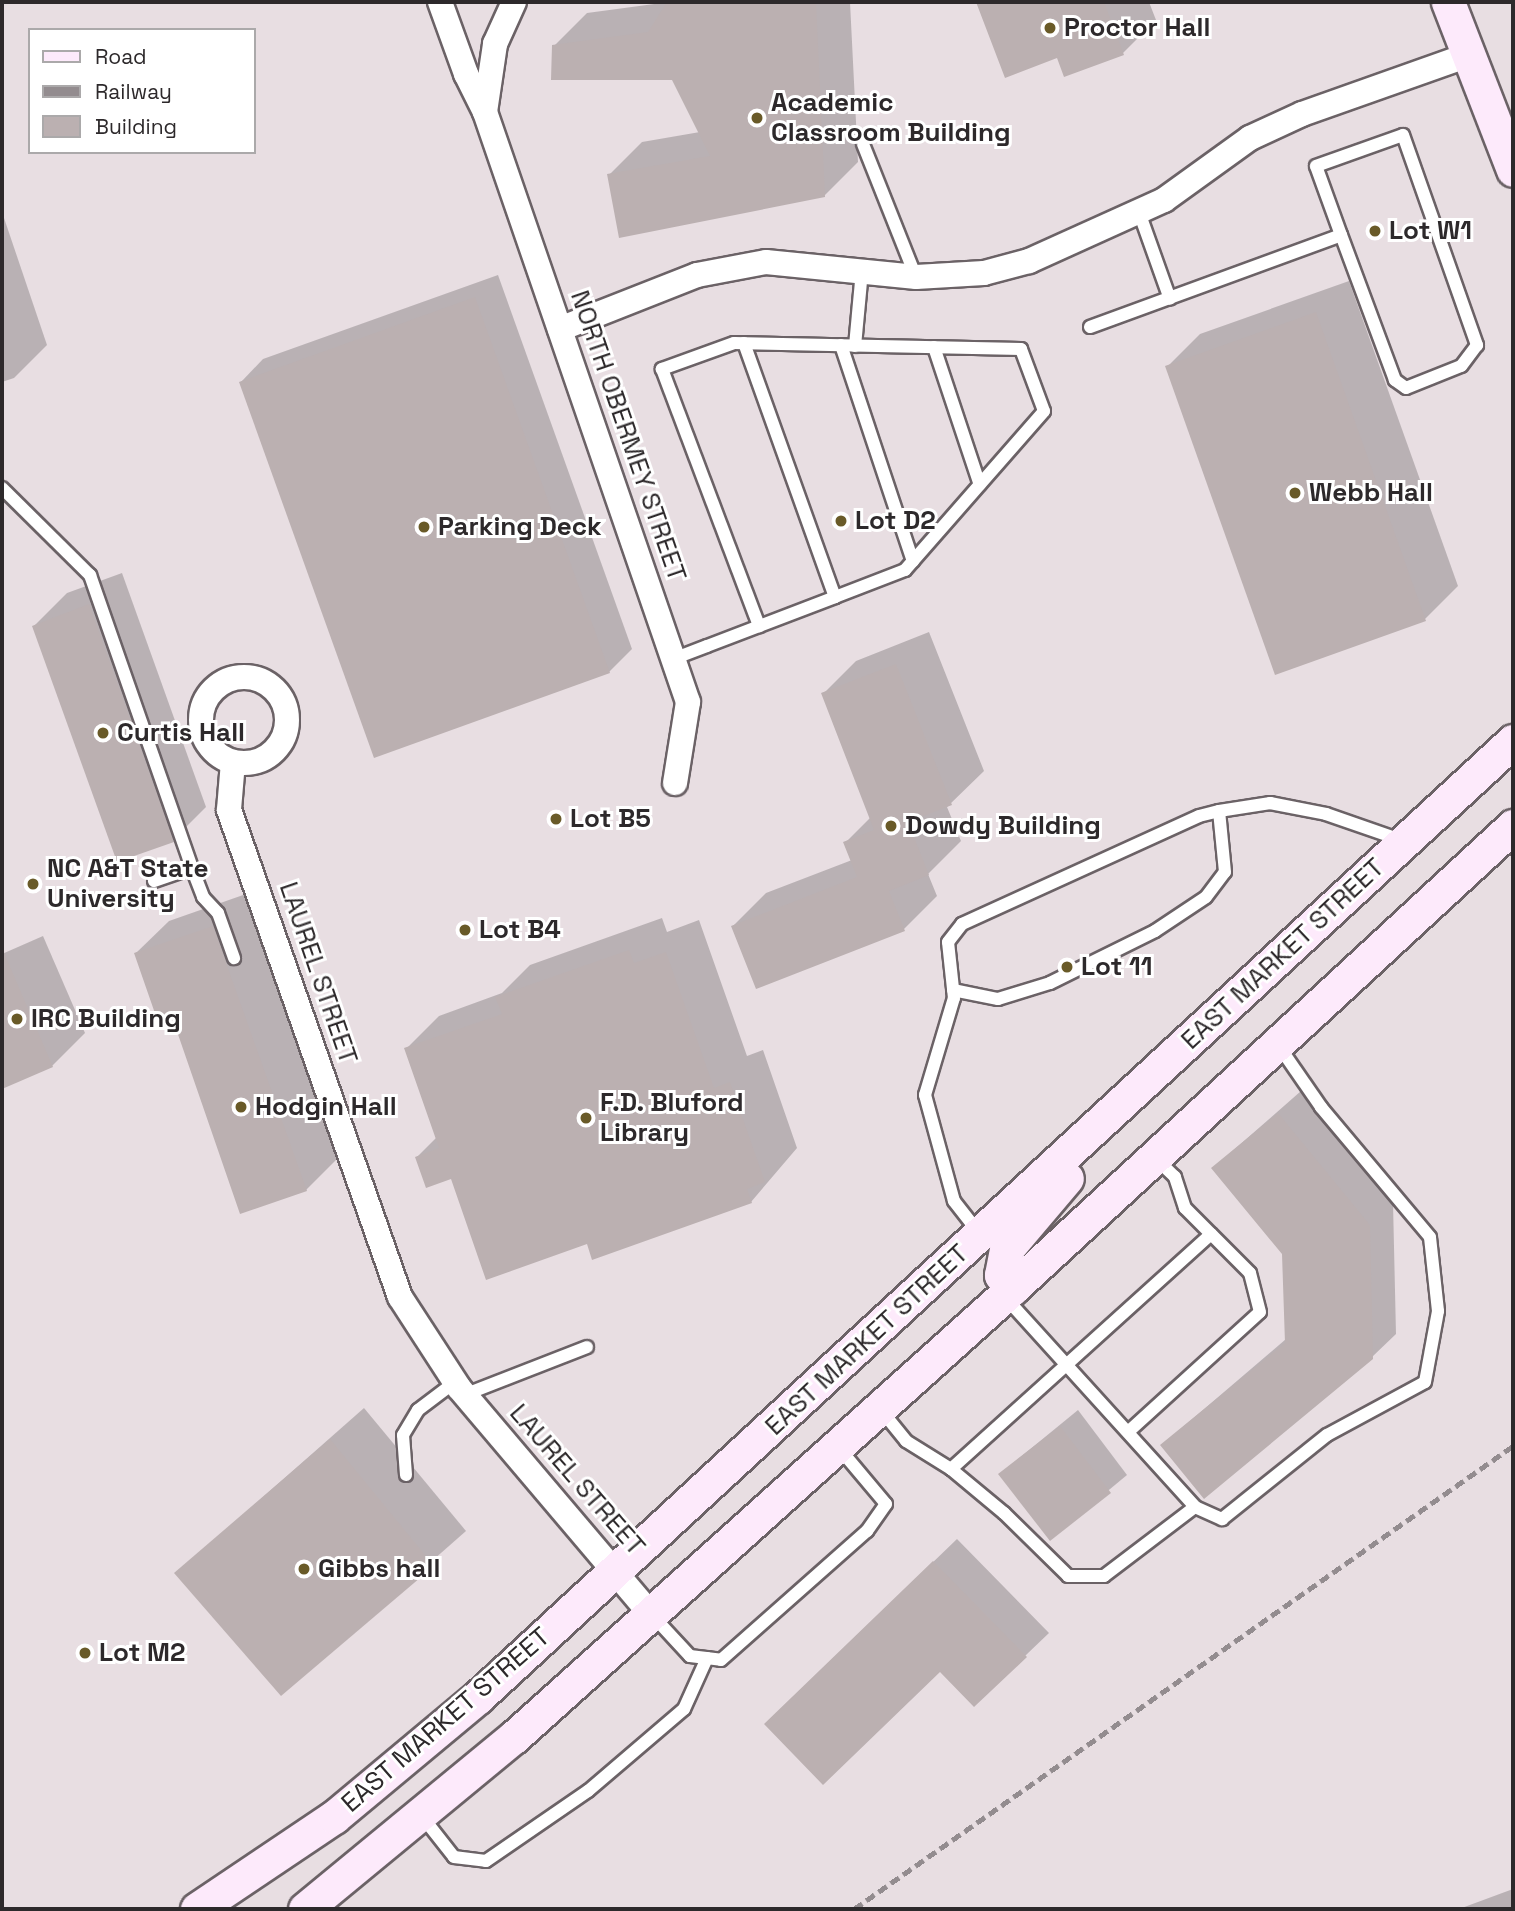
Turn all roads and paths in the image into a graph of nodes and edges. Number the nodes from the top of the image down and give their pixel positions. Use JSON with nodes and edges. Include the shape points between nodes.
{"nodes":[{"id":1,"x":440,"y":2,"type":"edge"},
{"id":2,"x":514,"y":2,"type":"edge"},
{"id":3,"x":1448,"y":2,"type":"edge"},
{"id":4,"x":1469,"y":55,"type":"junction"},
{"id":5,"x":485,"y":112,"type":"junction"},
{"id":6,"x":863,"y":144,"type":"dead end"},
{"id":7,"x":1511,"y":156,"type":"edge"},
{"id":8,"x":1139,"y":212,"type":"junction"},
{"id":9,"x":1341,"y":235,"type":"junction"},
{"id":10,"x":862,"y":271,"type":"junction"},
{"id":11,"x":916,"y":276,"type":"junction"},
{"id":12,"x":1170,"y":299,"type":"junction"},
{"id":13,"x":1090,"y":327,"type":"dead end"},
{"id":14,"x":559,"y":329,"type":"junction"},
{"id":15,"x":744,"y":343,"type":"junction"},
{"id":16,"x":841,"y":345,"type":"junction"},
{"id":17,"x":855,"y":345,"type":"junction"},
{"id":18,"x":934,"y":347,"type":"junction"},
{"id":19,"x":980,"y":485,"type":"junction"},
{"id":20,"x":2,"y":488,"type":"edge"},
{"id":21,"x":913,"y":561,"type":"junction"},
{"id":22,"x":835,"y":597,"type":"junction"},
{"id":23,"x":760,"y":626,"type":"junction"},
{"id":24,"x":673,"y":659,"type":"junction"},
{"id":25,"x":1513,"y":741,"type":"edge"},
{"id":26,"x":233,"y":762,"type":"dead end"},
{"id":27,"x":675,"y":783,"type":"dead end"},
{"id":28,"x":1219,"y":811,"type":"junction"},
{"id":29,"x":1513,"y":826,"type":"edge"},
{"id":30,"x":1404,"y":842,"type":"junction"},
{"id":31,"x":192,"y":868,"type":"junction"},
{"id":32,"x":154,"y":881,"type":"dead end"},
{"id":33,"x":234,"y":958,"type":"dead end"},
{"id":34,"x":953,"y":990,"type":"junction"},
{"id":35,"x":1278,"y":1044,"type":"junction"},
{"id":36,"x":1148,"y":1079,"type":"junction"},
{"id":37,"x":1154,"y":1157,"type":"junction"},
{"id":38,"x":1211,"y":1234,"type":"junction"},
{"id":39,"x":980,"y":1235,"type":"junction"},
{"id":40,"x":1008,"y":1293,"type":"junction"},
{"id":41,"x":587,"y":1347,"type":"dead end"},
{"id":42,"x":1066,"y":1364,"type":"junction"},
{"id":43,"x":460,"y":1388,"type":"junction"},
{"id":44,"x":879,"y":1407,"type":"junction"},
{"id":45,"x":1128,"y":1433,"type":"junction"},
{"id":46,"x":836,"y":1445,"type":"junction"},
{"id":47,"x":951,"y":1469,"type":"junction"},
{"id":48,"x":406,"y":1475,"type":"dead end"},
{"id":49,"x":1195,"y":1507,"type":"junction"},
{"id":50,"x":616,"y":1570,"type":"junction"},
{"id":51,"x":649,"y":1612,"type":"junction"},
{"id":52,"x":707,"y":1658,"type":"junction"},
{"id":53,"x":421,"y":1815,"type":"junction"},
{"id":54,"x":197,"y":1909,"type":"edge"},
{"id":55,"x":305,"y":1909,"type":"edge"}],
"edges":[{"from":1,"to":5,"type":"street","name":"NORTH OBERMEY STREET"},
{"from":2,"to":5,"type":"street","name":"NORTH OBERMEY STREET","via":[[495,44]]},
{"from":3,"to":4,"type":"main road"},
{"from":4,"to":7,"type":"main road"},
{"from":4,"to":8,"type":"street","via":[[1302,114],[1250,138],[1164,200]]},
{"from":5,"to":14,"type":"street","name":"NORTH OBERMEY STREET"},
{"from":6,"to":11,"type":"lane"},
{"from":8,"to":11,"type":"street","via":[[1029,261],[984,273]]},
{"from":8,"to":12,"type":"lane"},
{"from":9,"to":9,"type":"lane","via":[[1316,166],[1403,135],[1477,345],[1461,366],[1406,388],[1395,380]]},
{"from":9,"to":12,"type":"lane"},
{"from":10,"to":11,"type":"street"},
{"from":10,"to":14,"type":"street","via":[[766,262],[697,275]]},
{"from":10,"to":17,"type":"lane"},
{"from":12,"to":13,"type":"lane"},
{"from":14,"to":24,"type":"street","name":"NORTH OBERMEY STREET"},
{"from":15,"to":16,"type":"lane"},
{"from":15,"to":22,"type":"lane"},
{"from":15,"to":23,"type":"lane","via":[[662,369]]},
{"from":16,"to":17,"type":"lane"},
{"from":16,"to":21,"type":"lane"},
{"from":17,"to":18,"type":"lane"},
{"from":18,"to":19,"type":"lane"},
{"from":18,"to":19,"type":"lane","via":[[1021,349],[1044,411]]},
{"from":19,"to":21,"type":"lane"},
{"from":20,"to":31,"type":"lane","via":[[90,575]]},
{"from":21,"to":22,"type":"lane","via":[[905,570]]},
{"from":22,"to":23,"type":"lane"},
{"from":23,"to":24,"type":"lane"},
{"from":24,"to":27,"type":"street","name":"NORTH OBERMEY STREET","via":[[688,702]]},
{"from":25,"to":30,"type":"main road","name":"EAST MARKET STREET"},
{"from":26,"to":43,"type":"street","name":"LAUREL STREET","via":[[229,810],[400,1297]]},
{"from":28,"to":30,"type":"lane","via":[[1270,803],[1326,814]]},
{"from":28,"to":34,"type":"lane","via":[[962,924],[948,942]]},
{"from":28,"to":34,"type":"lane","via":[[1224,872],[1206,897],[1155,931],[1050,983],[998,999]]},
{"from":29,"to":35,"type":"main road","name":"EAST MARKET STREET"},
{"from":30,"to":36,"type":"main road","name":"EAST MARKET STREET"},
{"from":31,"to":32,"type":"lane"},
{"from":31,"to":33,"type":"lane","via":[[203,897],[218,912]]},
{"from":34,"to":39,"type":"lane","via":[[925,1095],[954,1201]]},
{"from":35,"to":37,"type":"main road","name":"EAST MARKET STREET"},
{"from":35,"to":49,"type":"lane","via":[[1321,1107],[1430,1237],[1438,1311],[1425,1382],[1327,1435],[1222,1518]]},
{"from":36,"to":39,"type":"main road","name":"EAST MARKET STREET"},
{"from":36,"to":40,"type":"main road","via":[[1006,1250],[1001,1275]]},
{"from":37,"to":38,"type":"lane","via":[[1175,1177],[1185,1208]]},
{"from":37,"to":40,"type":"main road","name":"EAST MARKET STREET"},
{"from":38,"to":42,"type":"lane"},
{"from":38,"to":45,"type":"lane","via":[[1250,1273],[1260,1312]]},
{"from":39,"to":50,"type":"main road","name":"EAST MARKET STREET"},
{"from":40,"to":42,"type":"lane"},
{"from":40,"to":44,"type":"main road","name":"EAST MARKET STREET"},
{"from":41,"to":43,"type":"lane"},
{"from":42,"to":45,"type":"lane"},
{"from":42,"to":47,"type":"lane"},
{"from":43,"to":48,"type":"lane","via":[[418,1410],[403,1435]]},
{"from":43,"to":50,"type":"street","name":"LAUREL STREET"},
{"from":44,"to":46,"type":"main road","name":"EAST MARKET STREET"},
{"from":44,"to":47,"type":"lane","via":[[906,1441]]},
{"from":45,"to":49,"type":"lane"},
{"from":46,"to":51,"type":"main road","name":"EAST MARKET STREET"},
{"from":46,"to":52,"type":"lane","via":[[886,1504],[867,1531],[721,1660]]},
{"from":47,"to":49,"type":"lane","via":[[1068,1576],[1104,1576]]},
{"from":50,"to":51,"type":"street","name":"LAUREL STREET"},
{"from":50,"to":54,"type":"main road","name":"EAST MARKET STREET","via":[[478,1697],[334,1816]]},
{"from":51,"to":52,"type":"lane","via":[[690,1656]]},
{"from":51,"to":53,"type":"main road","name":"EAST MARKET STREET","via":[[514,1737]]},
{"from":52,"to":53,"type":"lane","via":[[684,1709],[588,1791],[486,1861],[454,1857]]},
{"from":53,"to":55,"type":"main road","name":"EAST MARKET STREET"}]}
